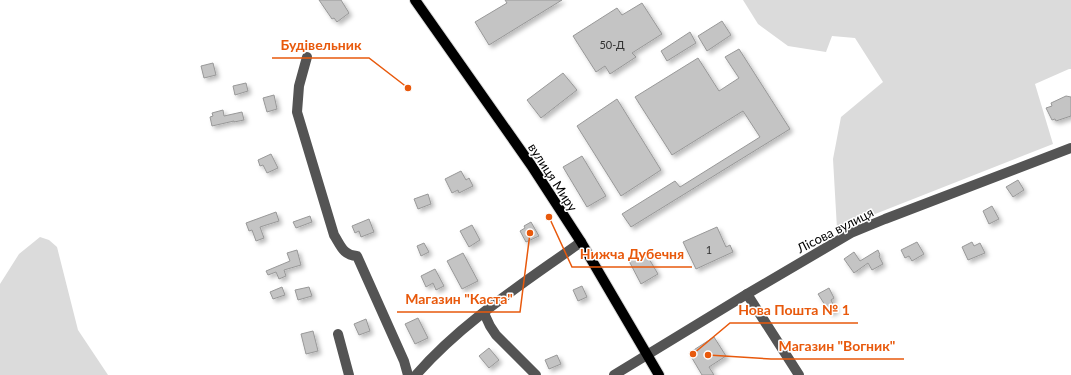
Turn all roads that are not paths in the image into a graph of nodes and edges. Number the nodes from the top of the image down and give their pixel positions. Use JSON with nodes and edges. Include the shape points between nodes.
{"nodes":[{"id":1,"x":415,"y":0,"type":"edge"},
{"id":2,"x":306,"y":57,"type":"dead end"},
{"id":3,"x":1071,"y":148,"type":"edge"},
{"id":4,"x":581,"y":242,"type":"junction"},
{"id":5,"x":747,"y":294,"type":"junction"},
{"id":6,"x":484,"y":313,"type":"junction"},
{"id":7,"x":338,"y":334,"type":"dead end"},
{"id":8,"x":647,"y":354,"type":"junction"},
{"id":9,"x":629,"y":365,"type":"junction"},
{"id":10,"x":349,"y":375,"type":"edge"},
{"id":11,"x":408,"y":375,"type":"edge"},
{"id":12,"x":416,"y":375,"type":"edge"},
{"id":13,"x":536,"y":375,"type":"edge"},
{"id":14,"x":614,"y":375,"type":"edge"},
{"id":15,"x":624,"y":375,"type":"edge"},
{"id":16,"x":659,"y":375,"type":"edge"},
{"id":17,"x":799,"y":375,"type":"edge"}],
"edges":[{"from":1,"to":4,"type":"main road","name":"вулиця Миру","via":[[527,159]]},
{"from":2,"to":11,"type":"street","via":[[299,86],[297,112],[334,235],[342,249],[349,255],[357,256]]},
{"from":3,"to":5,"type":"street","name":"Лісова вулиця","via":[[851,233]]},
{"from":4,"to":6,"type":"street"},
{"from":4,"to":8,"type":"main road","name":"вулиця Миру"},
{"from":5,"to":8,"type":"street","name":"Лісова вулиця"},
{"from":5,"to":17,"type":"street"},
{"from":6,"to":12,"type":"street"},
{"from":6,"to":13,"type":"street","via":[[496,335]]},
{"from":7,"to":10,"type":"street"},
{"from":8,"to":9,"type":"street","name":"Лісова вулиця"},
{"from":8,"to":16,"type":"main road","name":"вулиця Миру"},
{"from":9,"to":14,"type":"street","name":"Лісова вулиця"},
{"from":9,"to":15,"type":"street"}]}
